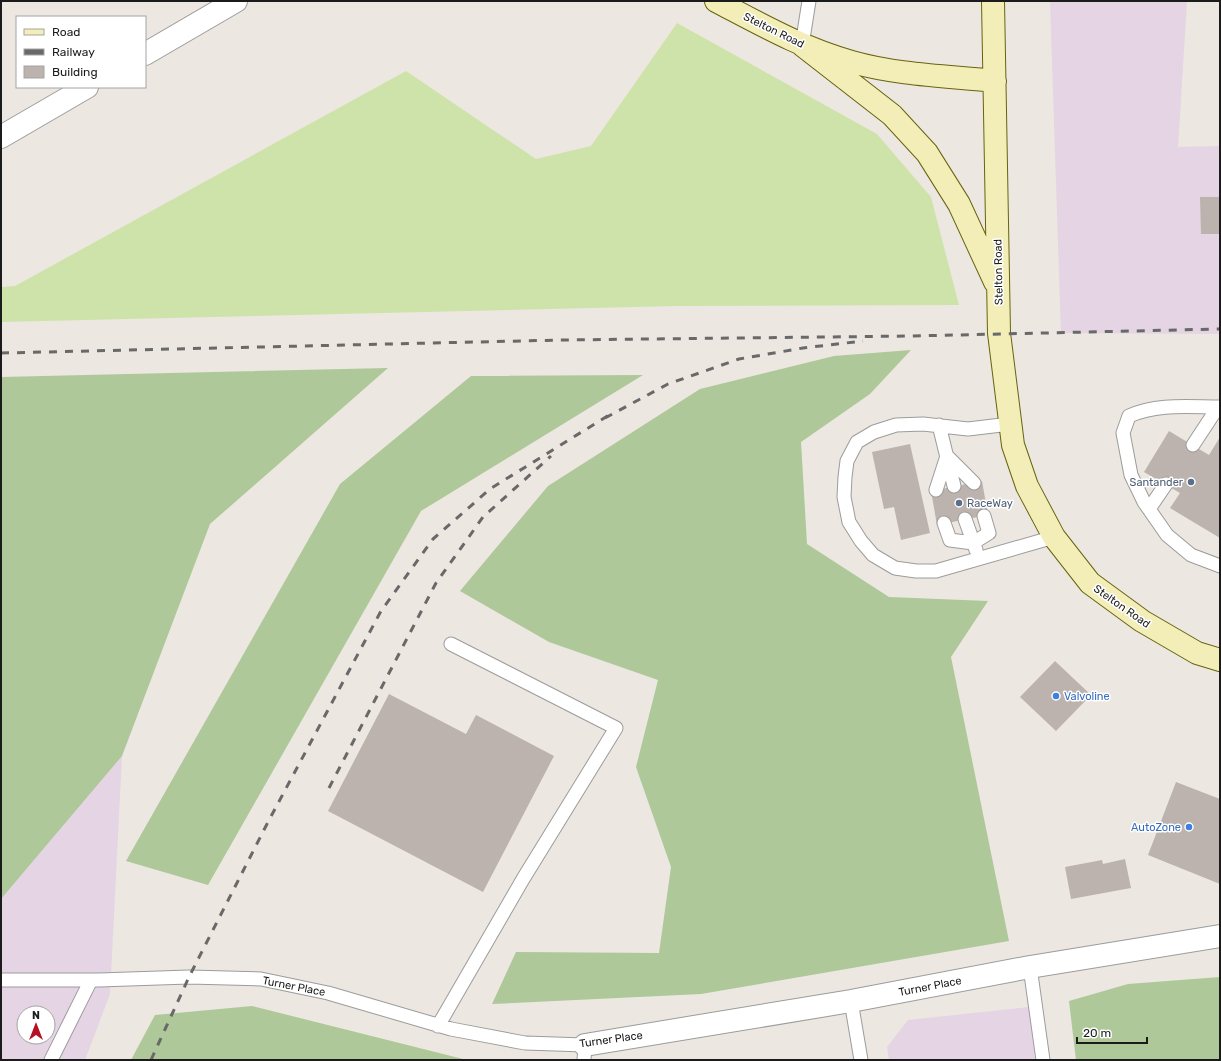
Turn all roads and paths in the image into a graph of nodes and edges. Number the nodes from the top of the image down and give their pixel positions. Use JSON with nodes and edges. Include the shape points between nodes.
{"nodes":[{"id":1,"x":236,"y":1,"type":"edge"},
{"id":2,"x":716,"y":1,"type":"edge"},
{"id":3,"x":809,"y":1,"type":"edge"},
{"id":4,"x":993,"y":1,"type":"edge"},
{"id":5,"x":802,"y":45,"type":"junction"},
{"id":6,"x":146,"y":53,"type":"edge"},
{"id":7,"x":994,"y":81,"type":"junction"},
{"id":8,"x":85,"y":88,"type":"edge"},
{"id":9,"x":1,"y":137,"type":"edge"},
{"id":10,"x":998,"y":289,"type":"junction"},
{"id":11,"x":1219,"y":406,"type":"edge"},
{"id":12,"x":1010,"y":424,"type":"junction"},
{"id":13,"x":939,"y":425,"type":"junction"},
{"id":14,"x":1193,"y":445,"type":"dead end"},
{"id":15,"x":947,"y":456,"type":"junction"},
{"id":16,"x":974,"y":483,"type":"dead end"},
{"id":17,"x":1166,"y":484,"type":"dead end"},
{"id":18,"x":954,"y":486,"type":"dead end"},
{"id":19,"x":936,"y":490,"type":"dead end"},
{"id":20,"x":1149,"y":508,"type":"junction"},
{"id":21,"x":984,"y":516,"type":"dead end"},
{"id":22,"x":965,"y":520,"type":"dead end"},
{"id":23,"x":944,"y":523,"type":"dead end"},
{"id":24,"x":1054,"y":537,"type":"junction"},
{"id":25,"x":973,"y":543,"type":"junction"},
{"id":26,"x":979,"y":559,"type":"junction"},
{"id":27,"x":1220,"y":566,"type":"edge"},
{"id":28,"x":451,"y":644,"type":"dead end"},
{"id":29,"x":1220,"y":660,"type":"edge"},
{"id":30,"x":1220,"y":936,"type":"edge"},
{"id":31,"x":1030,"y":967,"type":"junction"},
{"id":32,"x":1,"y":980,"type":"edge"},
{"id":33,"x":91,"y":980,"type":"junction"},
{"id":34,"x":851,"y":1001,"type":"junction"},
{"id":35,"x":438,"y":1026,"type":"junction"},
{"id":36,"x":585,"y":1052,"type":"edge"},
{"id":37,"x":51,"y":1060,"type":"edge"},
{"id":38,"x":861,"y":1060,"type":"edge"},
{"id":39,"x":1042,"y":1060,"type":"edge"}],
"edges":[{"from":1,"to":6,"type":"street"},
{"from":2,"to":5,"type":"main road","name":"Stelton Road"},
{"from":3,"to":5,"type":"lane"},
{"from":4,"to":7,"type":"main road"},
{"from":5,"to":7,"type":"main road","name":"Stelton Road","via":[[852,62],[898,72]]},
{"from":5,"to":10,"type":"main road","via":[[892,115],[927,153],[959,204]]},
{"from":7,"to":10,"type":"main road","name":"Stelton Road"},
{"from":8,"to":9,"type":"street"},
{"from":10,"to":12,"type":"main road","name":"Stelton Road","via":[[999,333]]},
{"from":11,"to":14,"type":"lane"},
{"from":11,"to":20,"type":"lane","via":[[1163,407],[1129,416],[1123,433],[1131,475]]},
{"from":12,"to":13,"type":"lane","via":[[968,429]]},
{"from":12,"to":24,"type":"main road","name":"Stelton Road","via":[[1013,445],[1027,486]]},
{"from":13,"to":15,"type":"lane"},
{"from":13,"to":26,"type":"lane","via":[[896,425],[874,432],[857,442],[847,461],[845,477],[844,497],[849,522],[873,555],[895,568],[936,571]]},
{"from":15,"to":16,"type":"lane"},
{"from":15,"to":18,"type":"lane"},
{"from":15,"to":19,"type":"lane"},
{"from":17,"to":20,"type":"lane"},
{"from":20,"to":27,"type":"lane","via":[[1167,535],[1190,555]]},
{"from":21,"to":25,"type":"lane","via":[[989,533]]},
{"from":22,"to":25,"type":"lane"},
{"from":23,"to":25,"type":"lane","via":[[950,540]]},
{"from":24,"to":26,"type":"lane"},
{"from":24,"to":29,"type":"main road","name":"Stelton Road","via":[[1090,583],[1142,622],[1197,653]]},
{"from":25,"to":26,"type":"lane"},
{"from":28,"to":35,"type":"lane","via":[[616,728],[523,879]]},
{"from":30,"to":31,"type":"street","name":"Turner Place"},
{"from":31,"to":34,"type":"street","name":"Turner Place"},
{"from":31,"to":39,"type":"lane"},
{"from":32,"to":33,"type":"lane","name":"Turner Place"},
{"from":33,"to":35,"type":"lane","name":"Turner Place","via":[[189,976],[261,979],[328,993]]},
{"from":33,"to":37,"type":"lane"},
{"from":34,"to":36,"type":"street","name":"Turner Place"},
{"from":34,"to":38,"type":"lane"},
{"from":35,"to":36,"type":"lane","name":"Turner Place"}]}
